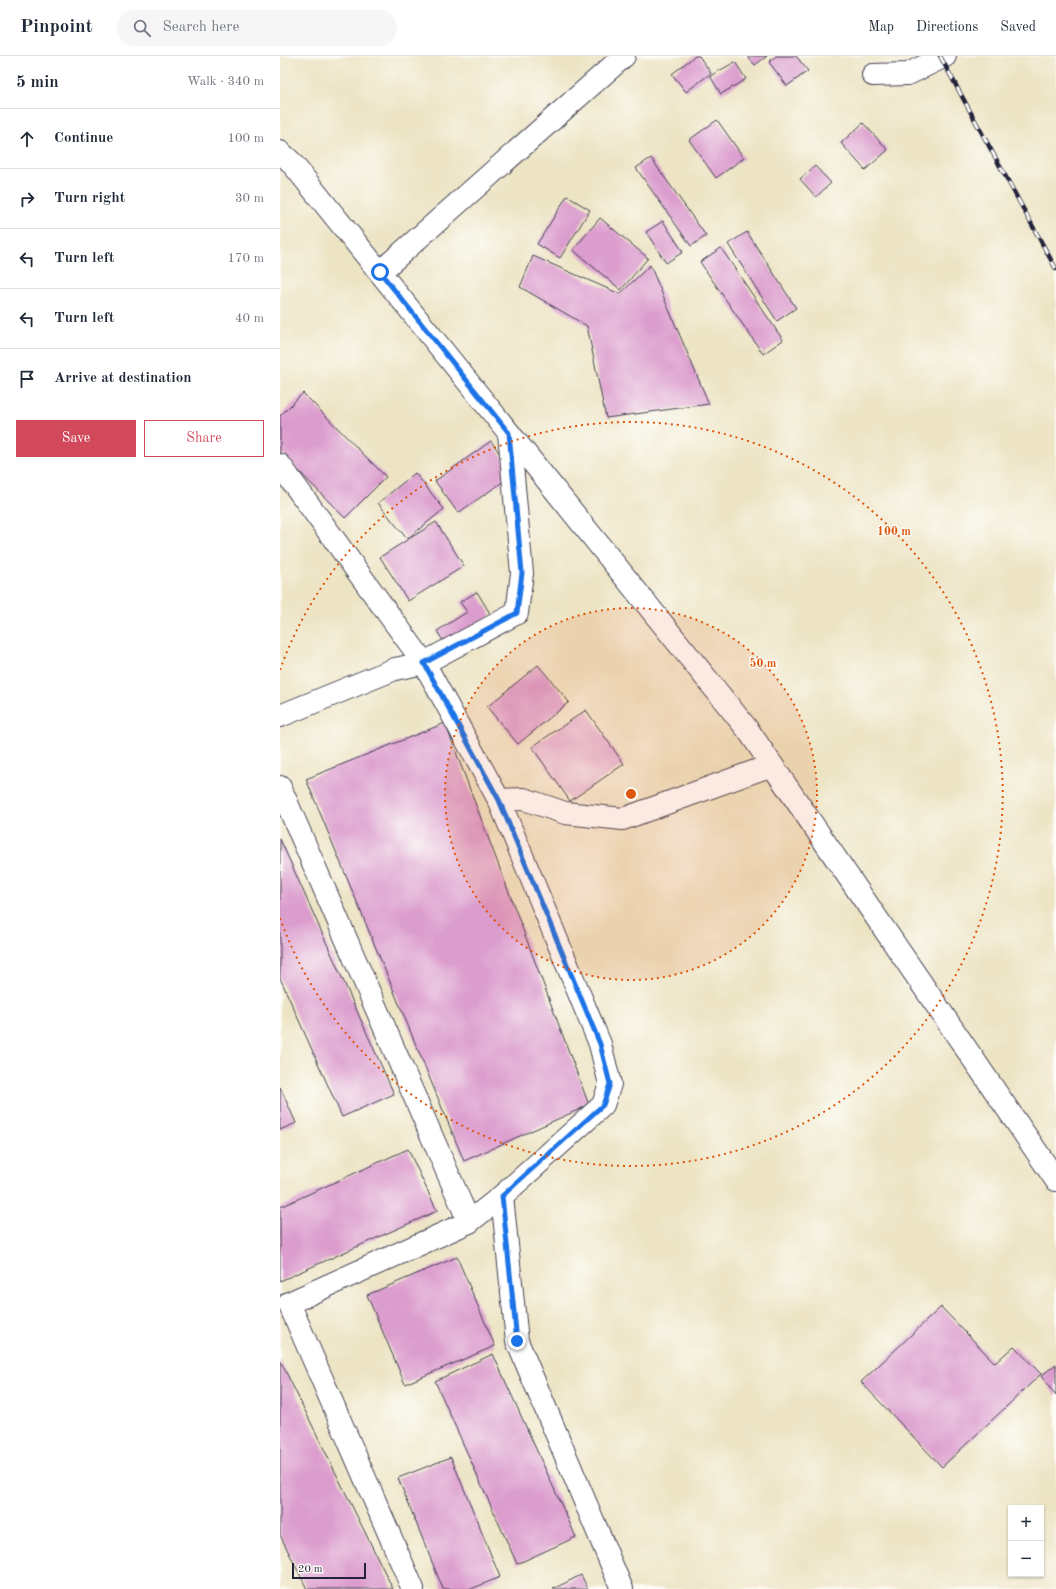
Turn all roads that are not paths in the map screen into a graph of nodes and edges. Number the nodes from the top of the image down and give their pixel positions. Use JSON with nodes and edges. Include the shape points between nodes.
{"nodes":[{"id":1,"x":624,"y":56,"type":"edge"},
{"id":2,"x":945,"y":56,"type":"edge"},
{"id":3,"x":873,"y":75,"type":"dead end"},
{"id":4,"x":280,"y":152,"type":"edge"},
{"id":5,"x":380,"y":272,"type":"junction"},
{"id":6,"x":509,"y":433,"type":"junction"},
{"id":7,"x":280,"y":465,"type":"edge"},
{"id":8,"x":424,"y":663,"type":"junction"},
{"id":9,"x":280,"y":716,"type":"edge"},
{"id":10,"x":772,"y":765,"type":"junction"},
{"id":11,"x":280,"y":787,"type":"edge"},
{"id":12,"x":499,"y":800,"type":"junction"},
{"id":13,"x":1054,"y":1173,"type":"edge"},
{"id":14,"x":502,"y":1196,"type":"junction"},
{"id":15,"x":469,"y":1222,"type":"junction"},
{"id":16,"x":413,"y":1589,"type":"edge"},
{"id":17,"x":622,"y":1589,"type":"edge"}],
"edges":[{"from":1,"to":5,"type":"street"},
{"from":2,"to":3,"type":"street","via":[[908,74]]},
{"from":4,"to":5,"type":"street","via":[[291,162]]},
{"from":5,"to":6,"type":"street"},
{"from":6,"to":8,"type":"street","via":[[522,573],[517,613]]},
{"from":6,"to":10,"type":"street","via":[[743,724]]},
{"from":7,"to":8,"type":"street"},
{"from":8,"to":9,"type":"street","via":[[395,669]]},
{"from":8,"to":12,"type":"street"},
{"from":10,"to":12,"type":"street","via":[[623,819],[565,813],[524,799]]},
{"from":10,"to":13,"type":"street"},
{"from":11,"to":15,"type":"street"},
{"from":12,"to":14,"type":"street","via":[[600,1044],[610,1084],[603,1105]]},
{"from":14,"to":15,"type":"street"},
{"from":14,"to":17,"type":"street","via":[[517,1341]]},
{"from":15,"to":16,"type":"street","via":[[289,1303]]}]}
